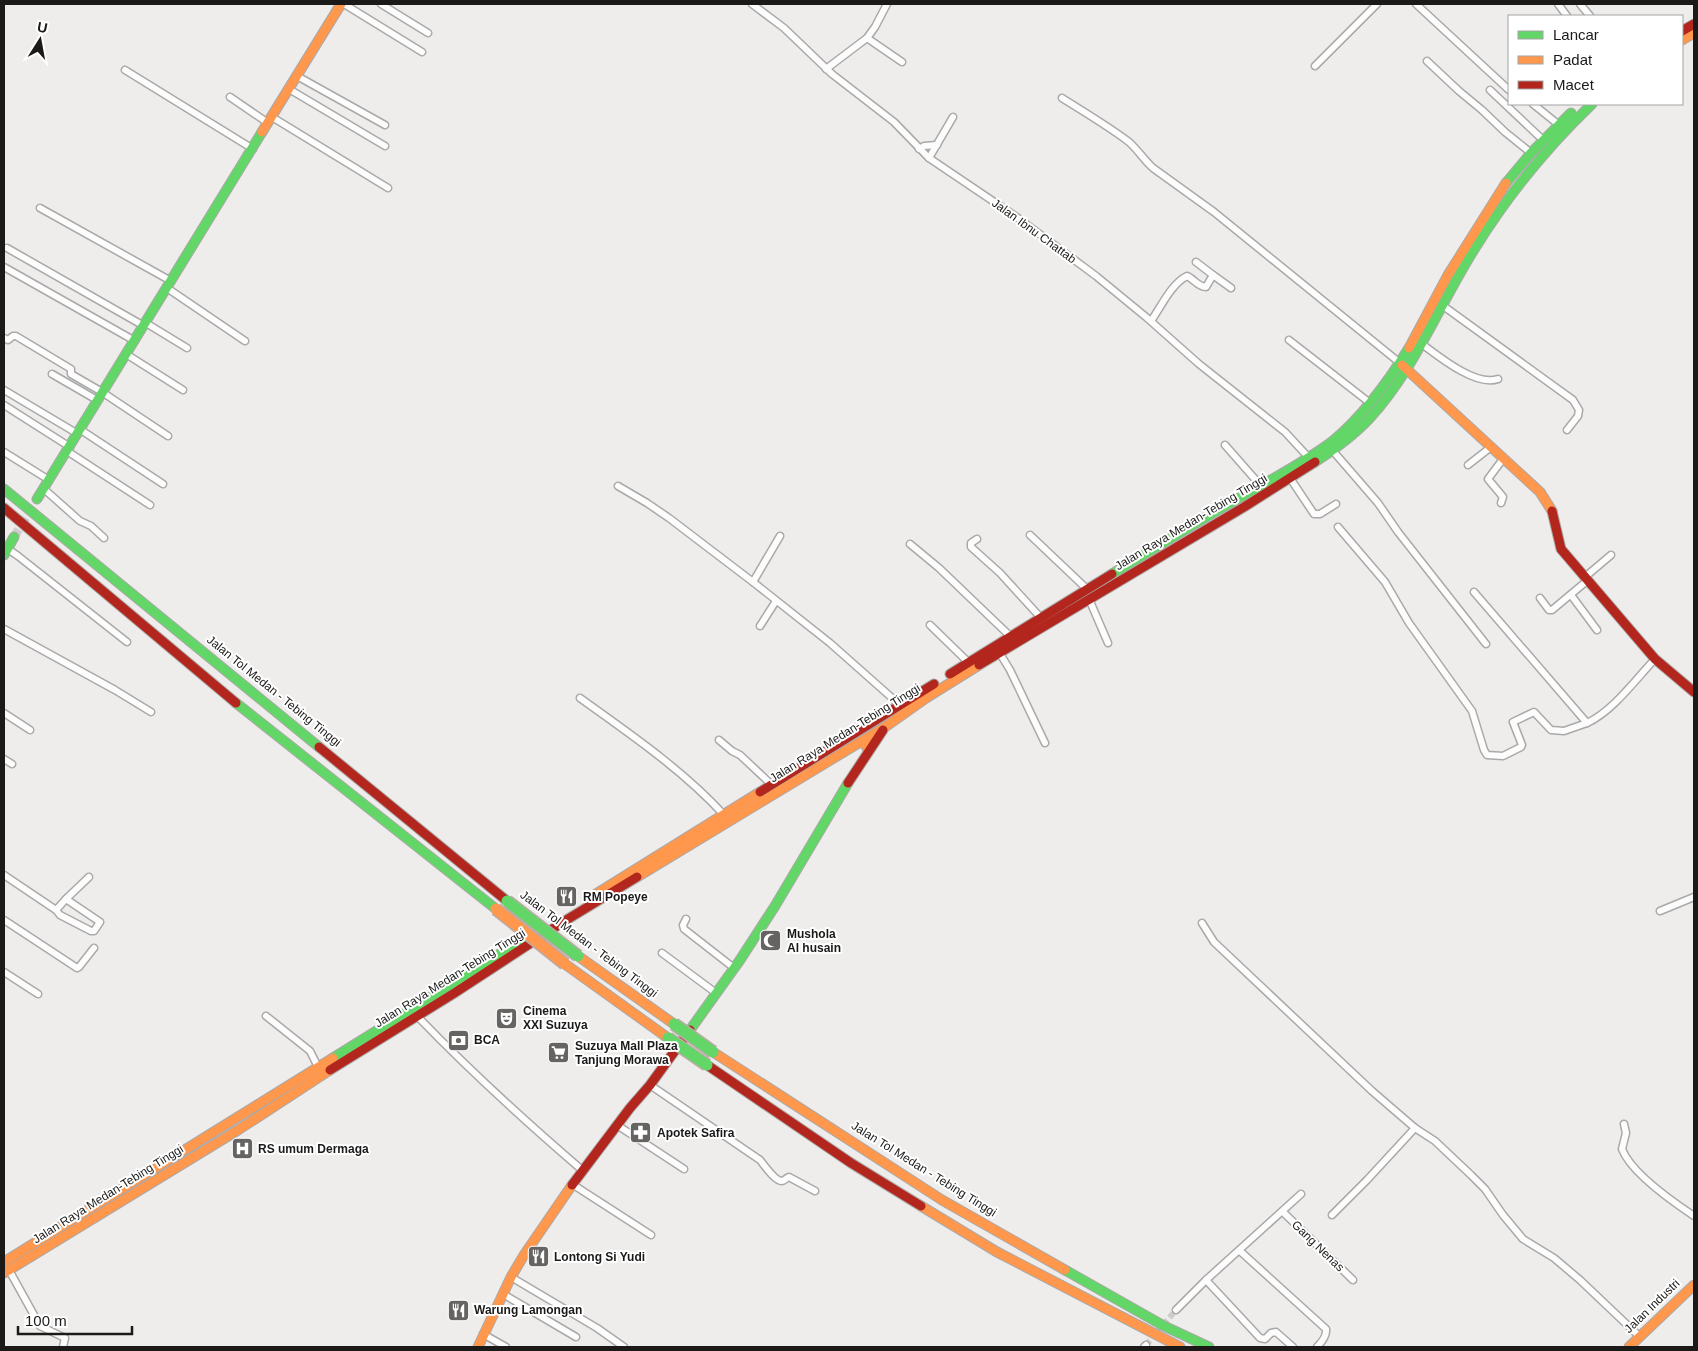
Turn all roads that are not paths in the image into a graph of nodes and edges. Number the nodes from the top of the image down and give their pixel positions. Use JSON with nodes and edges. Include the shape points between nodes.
{"nodes":[{"id":1,"x":342,"y":4,"type":"edge"},
{"id":2,"x":381,"y":4,"type":"edge"},
{"id":3,"x":752,"y":4,"type":"edge"},
{"id":4,"x":886,"y":4,"type":"edge"},
{"id":5,"x":1377,"y":4,"type":"edge"},
{"id":6,"x":1416,"y":4,"type":"edge"},
{"id":7,"x":1558,"y":4,"type":"edge"},
{"id":8,"x":1580,"y":4,"type":"edge"},
{"id":9,"x":1566,"y":15,"type":"edge"},
{"id":10,"x":1589,"y":15,"type":"edge"},
{"id":11,"x":1694,"y":24,"type":"edge"},
{"id":12,"x":1683,"y":30,"type":"edge"},
{"id":13,"x":428,"y":33,"type":"dead end"},
{"id":14,"x":867,"y":38,"type":"junction"},
{"id":15,"x":422,"y":52,"type":"dead end"},
{"id":16,"x":1427,"y":61,"type":"dead end"},
{"id":17,"x":902,"y":62,"type":"dead end"},
{"id":18,"x":1315,"y":66,"type":"dead end"},
{"id":19,"x":826,"y":69,"type":"junction"},
{"id":20,"x":125,"y":70,"type":"dead end"},
{"id":21,"x":297,"y":76,"type":"junction"},
{"id":22,"x":289,"y":89,"type":"junction"},
{"id":23,"x":1508,"y":89,"type":"edge"},
{"id":24,"x":1490,"y":90,"type":"dead end"},
{"id":25,"x":230,"y":97,"type":"dead end"},
{"id":26,"x":1062,"y":98,"type":"dead end"},
{"id":27,"x":1535,"y":105,"type":"edge"},
{"id":28,"x":1580,"y":105,"type":"edge"},
{"id":29,"x":1591,"y":105,"type":"edge"},
{"id":30,"x":953,"y":117,"type":"dead end"},
{"id":31,"x":270,"y":120,"type":"junction"},
{"id":32,"x":1559,"y":124,"type":"junction"},
{"id":33,"x":385,"y":125,"type":"dead end"},
{"id":34,"x":1543,"y":140,"type":"junction"},
{"id":35,"x":937,"y":145,"type":"junction"},
{"id":36,"x":385,"y":146,"type":"dead end"},
{"id":37,"x":253,"y":149,"type":"junction"},
{"id":38,"x":919,"y":149,"type":"junction"},
{"id":39,"x":1531,"y":153,"type":"junction"},
{"id":40,"x":929,"y":158,"type":"junction"},
{"id":41,"x":388,"y":188,"type":"dead end"},
{"id":42,"x":40,"y":208,"type":"dead end"},
{"id":43,"x":7,"y":248,"type":"dead end"},
{"id":44,"x":1196,"y":262,"type":"dead end"},
{"id":45,"x":4,"y":267,"type":"edge"},
{"id":46,"x":1213,"y":275,"type":"junction"},
{"id":47,"x":169,"y":284,"type":"junction"},
{"id":48,"x":1231,"y":288,"type":"dead end"},
{"id":49,"x":1442,"y":305,"type":"junction"},
{"id":50,"x":1151,"y":322,"type":"junction"},
{"id":51,"x":145,"y":325,"type":"junction"},
{"id":52,"x":4,"y":338,"type":"edge"},
{"id":53,"x":1288,"y":340,"type":"dead end"},
{"id":54,"x":135,"y":341,"type":"junction"},
{"id":55,"x":245,"y":341,"type":"dead end"},
{"id":56,"x":1422,"y":344,"type":"junction"},
{"id":57,"x":187,"y":348,"type":"dead end"},
{"id":58,"x":126,"y":354,"type":"junction"},
{"id":59,"x":1404,"y":367,"type":"junction"},
{"id":60,"x":52,"y":374,"type":"dead end"},
{"id":61,"x":1498,"y":379,"type":"dead end"},
{"id":62,"x":4,"y":390,"type":"edge"},
{"id":63,"x":183,"y":390,"type":"dead end"},
{"id":64,"x":10,"y":394,"type":"junction"},
{"id":65,"x":99,"y":396,"type":"junction"},
{"id":66,"x":1370,"y":403,"type":"junction"},
{"id":67,"x":4,"y":404,"type":"edge"},
{"id":68,"x":1567,"y":430,"type":"dead end"},
{"id":69,"x":79,"y":432,"type":"junction"},
{"id":70,"x":168,"y":436,"type":"dead end"},
{"id":71,"x":1225,"y":445,"type":"dead end"},
{"id":72,"x":1491,"y":446,"type":"junction"},
{"id":73,"x":68,"y":449,"type":"junction"},
{"id":74,"x":1333,"y":451,"type":"junction"},
{"id":75,"x":4,"y":452,"type":"edge"},
{"id":76,"x":1503,"y":459,"type":"junction"},
{"id":77,"x":1311,"y":460,"type":"junction"},
{"id":78,"x":1468,"y":465,"type":"dead end"},
{"id":79,"x":1290,"y":478,"type":"junction"},
{"id":80,"x":46,"y":484,"type":"junction"},
{"id":81,"x":163,"y":484,"type":"dead end"},
{"id":82,"x":618,"y":486,"type":"dead end"},
{"id":83,"x":1261,"y":486,"type":"junction"},
{"id":84,"x":4,"y":489,"type":"edge"},
{"id":85,"x":37,"y":499,"type":"tunnel mouth"},
{"id":86,"x":1501,"y":503,"type":"dead end"},
{"id":87,"x":1336,"y":504,"type":"dead end"},
{"id":88,"x":150,"y":505,"type":"dead end"},
{"id":89,"x":4,"y":508,"type":"edge"},
{"id":90,"x":1338,"y":527,"type":"dead end"},
{"id":91,"x":1030,"y":535,"type":"dead end"},
{"id":92,"x":780,"y":536,"type":"dead end"},
{"id":93,"x":14,"y":537,"type":"tunnel mouth"},
{"id":94,"x":104,"y":538,"type":"dead end"},
{"id":95,"x":977,"y":539,"type":"dead end"},
{"id":96,"x":910,"y":544,"type":"dead end"},
{"id":97,"x":5,"y":550,"type":"edge"},
{"id":98,"x":1611,"y":555,"type":"dead end"},
{"id":99,"x":1586,"y":579,"type":"junction"},
{"id":100,"x":753,"y":582,"type":"junction"},
{"id":101,"x":1474,"y":592,"type":"dead end"},
{"id":102,"x":1088,"y":595,"type":"junction"},
{"id":103,"x":1571,"y":595,"type":"junction"},
{"id":104,"x":1540,"y":598,"type":"dead end"},
{"id":105,"x":776,"y":601,"type":"junction"},
{"id":106,"x":1041,"y":618,"type":"junction"},
{"id":107,"x":760,"y":626,"type":"dead end"},
{"id":108,"x":930,"y":626,"type":"dead end"},
{"id":109,"x":4,"y":629,"type":"edge"},
{"id":110,"x":1597,"y":630,"type":"dead end"},
{"id":111,"x":1010,"y":636,"type":"junction"},
{"id":112,"x":127,"y":642,"type":"dead end"},
{"id":113,"x":1108,"y":643,"type":"dead end"},
{"id":114,"x":1486,"y":644,"type":"dead end"},
{"id":115,"x":999,"y":652,"type":"junction"},
{"id":116,"x":1655,"y":659,"type":"junction"},
{"id":117,"x":968,"y":662,"type":"junction"},
{"id":118,"x":1694,"y":692,"type":"edge"},
{"id":119,"x":580,"y":698,"type":"dead end"},
{"id":120,"x":900,"y":705,"type":"junction"},
{"id":121,"x":151,"y":712,"type":"dead end"},
{"id":122,"x":4,"y":713,"type":"edge"},
{"id":123,"x":882,"y":722,"type":"junction"},
{"id":124,"x":1587,"y":722,"type":"junction"},
{"id":125,"x":30,"y":730,"type":"dead end"},
{"id":126,"x":719,"y":740,"type":"dead end"},
{"id":127,"x":860,"y":742,"type":"junction"},
{"id":128,"x":1045,"y":743,"type":"dead end"},
{"id":129,"x":868,"y":751,"type":"junction"},
{"id":130,"x":4,"y":759,"type":"edge"},
{"id":131,"x":12,"y":764,"type":"dead end"},
{"id":132,"x":772,"y":785,"type":"junction"},
{"id":133,"x":724,"y":815,"type":"junction"},
{"id":134,"x":4,"y":875,"type":"edge"},
{"id":135,"x":88,"y":877,"type":"dead end"},
{"id":136,"x":1694,"y":897,"type":"edge"},
{"id":137,"x":66,"y":899,"type":"junction"},
{"id":138,"x":56,"y":910,"type":"junction"},
{"id":139,"x":1660,"y":911,"type":"dead end"},
{"id":140,"x":686,"y":919,"type":"dead end"},
{"id":141,"x":4,"y":920,"type":"edge"},
{"id":142,"x":1202,"y":924,"type":"dead end"},
{"id":143,"x":94,"y":948,"type":"dead end"},
{"id":144,"x":662,"y":953,"type":"dead end"},
{"id":145,"x":734,"y":968,"type":"junction"},
{"id":146,"x":4,"y":972,"type":"edge"},
{"id":147,"x":716,"y":992,"type":"junction"},
{"id":148,"x":38,"y":994,"type":"dead end"},
{"id":149,"x":266,"y":1016,"type":"dead end"},
{"id":150,"x":417,"y":1016,"type":"junction"},
{"id":151,"x":318,"y":1067,"type":"junction"},
{"id":152,"x":650,"y":1085,"type":"junction"},
{"id":153,"x":1624,"y":1124,"type":"dead end"},
{"id":154,"x":617,"y":1126,"type":"junction"},
{"id":155,"x":1415,"y":1128,"type":"junction"},
{"id":156,"x":684,"y":1169,"type":"dead end"},
{"id":157,"x":582,"y":1170,"type":"junction"},
{"id":158,"x":572,"y":1184,"type":"junction"},
{"id":159,"x":815,"y":1192,"type":"dead end"},
{"id":160,"x":1301,"y":1194,"type":"dead end"},
{"id":161,"x":1283,"y":1212,"type":"junction"},
{"id":162,"x":1332,"y":1214,"type":"dead end"},
{"id":163,"x":1694,"y":1216,"type":"edge"},
{"id":164,"x":650,"y":1235,"type":"dead end"},
{"id":165,"x":1240,"y":1251,"type":"junction"},
{"id":166,"x":5,"y":1268,"type":"edge"},
{"id":167,"x":511,"y":1277,"type":"junction"},
{"id":168,"x":1206,"y":1280,"type":"junction"},
{"id":169,"x":1352,"y":1280,"type":"dead end"},
{"id":170,"x":1693,"y":1288,"type":"edge"},
{"id":171,"x":503,"y":1294,"type":"junction"},
{"id":172,"x":1176,"y":1310,"type":"tunnel mouth"},
{"id":173,"x":483,"y":1334,"type":"junction"},
{"id":174,"x":576,"y":1337,"type":"dead end"},
{"id":175,"x":1640,"y":1337,"type":"junction"},
{"id":176,"x":63,"y":1347,"type":"edge"},
{"id":177,"x":478,"y":1347,"type":"edge"},
{"id":178,"x":506,"y":1347,"type":"edge"},
{"id":179,"x":624,"y":1347,"type":"edge"},
{"id":180,"x":1180,"y":1347,"type":"edge"},
{"id":181,"x":1209,"y":1347,"type":"edge"},
{"id":182,"x":1293,"y":1347,"type":"edge"},
{"id":183,"x":1318,"y":1347,"type":"edge"},
{"id":184,"x":1630,"y":1347,"type":"edge"}],
"edges":[{"from":1,"to":15,"type":"street"},
{"from":1,"to":21,"type":"main road"},
{"from":2,"to":13,"type":"street"},
{"from":3,"to":19,"type":"street","name":"Jalan Ibnu Chattab","via":[[784,28]]},
{"from":4,"to":14,"type":"street"},
{"from":5,"to":18,"type":"street"},
{"from":6,"to":23,"type":"street"},
{"from":7,"to":9,"type":"street"},
{"from":8,"to":10,"type":"street"},
{"from":11,"to":12,"type":"main road"},
{"from":14,"to":17,"type":"street"},
{"from":14,"to":19,"type":"street"},
{"from":16,"to":39,"type":"street"},
{"from":19,"to":38,"type":"street","name":"Jalan Ibnu Chattab","via":[[894,122]]},
{"from":20,"to":37,"type":"street"},
{"from":21,"to":22,"type":"main road"},
{"from":21,"to":33,"type":"street"},
{"from":22,"to":31,"type":"main road"},
{"from":22,"to":36,"type":"street"},
{"from":24,"to":34,"type":"street"},
{"from":25,"to":31,"type":"street"},
{"from":26,"to":59,"type":"street","via":[[1128,142],[1145,162],[1214,212]]},
{"from":27,"to":32,"type":"street"},
{"from":28,"to":32,"type":"main road","name":"Jalan Raya Medan-Tebing Tinggi"},
{"from":29,"to":49,"type":"main road","name":"Jalan Raya Medan-Tebing Tinggi","via":[[1552,145],[1495,216]]},
{"from":30,"to":35,"type":"street"},
{"from":31,"to":37,"type":"main road"},
{"from":31,"to":41,"type":"street"},
{"from":32,"to":34,"type":"main road","name":"Jalan Raya Medan-Tebing Tinggi"},
{"from":34,"to":39,"type":"main road","name":"Jalan Raya Medan-Tebing Tinggi"},
{"from":35,"to":38,"type":"street"},
{"from":35,"to":40,"type":"street"},
{"from":37,"to":47,"type":"main road"},
{"from":38,"to":40,"type":"street","name":"Jalan Ibnu Chattab"},
{"from":39,"to":59,"type":"main road","name":"Jalan Raya Medan-Tebing Tinggi","via":[[1483,216],[1448,274],[1411,345]]},
{"from":40,"to":50,"type":"street","name":"Jalan Ibnu Chattab","via":[[1018,218]]},
{"from":42,"to":47,"type":"street"},
{"from":43,"to":51,"type":"street"},
{"from":44,"to":46,"type":"street"},
{"from":45,"to":54,"type":"street"},
{"from":46,"to":48,"type":"street"},
{"from":46,"to":50,"type":"street","via":[[1206,287],[1184,277]]},
{"from":47,"to":51,"type":"main road"},
{"from":47,"to":55,"type":"street"},
{"from":49,"to":56,"type":"main road","name":"Jalan Raya Medan-Tebing Tinggi"},
{"from":49,"to":68,"type":"street","via":[[1573,400],[1579,410],[1578,416]]},
{"from":50,"to":77,"type":"street","name":"Jalan Ibnu Chattab","via":[[1285,432]]},
{"from":51,"to":54,"type":"main road"},
{"from":51,"to":57,"type":"street"},
{"from":52,"to":65,"type":"street","via":[[8,340],[16,336],[71,369],[71,374]]},
{"from":53,"to":66,"type":"street"},
{"from":54,"to":58,"type":"main road"},
{"from":56,"to":59,"type":"main road","name":"Jalan Raya Medan-Tebing Tinggi"},
{"from":56,"to":61,"type":"street","via":[[1447,363],[1469,374],[1486,380]]},
{"from":58,"to":63,"type":"street"},
{"from":58,"to":65,"type":"main road"},
{"from":59,"to":66,"type":"main road","name":"Jalan Raya Medan-Tebing Tinggi"},
{"from":59,"to":72,"type":"main road"},
{"from":59,"to":74,"type":"main road","name":"Jalan Raya Medan-Tebing Tinggi","via":[[1380,408]]},
{"from":60,"to":65,"type":"street"},
{"from":62,"to":64,"type":"street"},
{"from":64,"to":67,"type":"street"},
{"from":64,"to":69,"type":"street"},
{"from":65,"to":69,"type":"main road"},
{"from":65,"to":70,"type":"street"},
{"from":66,"to":77,"type":"main road","name":"Jalan Raya Medan-Tebing Tinggi"},
{"from":67,"to":73,"type":"street"},
{"from":69,"to":73,"type":"main road"},
{"from":69,"to":81,"type":"street"},
{"from":71,"to":83,"type":"street"},
{"from":72,"to":76,"type":"main road"},
{"from":72,"to":78,"type":"street"},
{"from":73,"to":80,"type":"main road"},
{"from":73,"to":88,"type":"street"},
{"from":74,"to":77,"type":"main road","name":"Jalan Raya Medan-Tebing Tinggi"},
{"from":74,"to":114,"type":"street","via":[[1378,503]]},
{"from":75,"to":80,"type":"street"},
{"from":76,"to":86,"type":"street","via":[[1488,479],[1504,499]]},
{"from":76,"to":99,"type":"main road","via":[[1545,498],[1561,549]]},
{"from":77,"to":79,"type":"main road","name":"Jalan Raya Medan-Tebing Tinggi"},
{"from":77,"to":83,"type":"main road","name":"Jalan Raya Medan-Tebing Tinggi"},
{"from":79,"to":87,"type":"street","via":[[1314,514]]},
{"from":79,"to":102,"type":"main road","name":"Jalan Raya Medan-Tebing Tinggi","via":[[1241,510]]},
{"from":80,"to":85,"type":"main road"},
{"from":80,"to":94,"type":"street","via":[[73,515]]},
{"from":82,"to":100,"type":"street","via":[[669,518]]},
{"from":83,"to":102,"type":"main road","name":"Jalan Raya Medan-Tebing Tinggi"},
{"from":84,"to":181,"type":"main road","name":"Jalan Tol Medan - Tebing Tinggi","bridge":true,"via":[[578,956],[714,1052],[942,1200],[1164,1326]]},
{"from":89,"to":180,"type":"main road","bridge":true,"via":[[247,712],[565,964],[668,1038],[851,1163],[997,1252]]},
{"from":90,"to":124,"type":"street","via":[[1385,582],[1409,623],[1472,711],[1487,755],[1503,756],[1520,748],[1522,745],[1513,722],[1534,712],[1551,730],[1564,731]]},
{"from":91,"to":102,"type":"street"},
{"from":92,"to":100,"type":"street"},
{"from":93,"to":97,"type":"main road"},
{"from":95,"to":106,"type":"street","via":[[971,547]]},
{"from":96,"to":111,"type":"street"},
{"from":97,"to":112,"type":"street"},
{"from":98,"to":99,"type":"street"},
{"from":99,"to":103,"type":"street"},
{"from":99,"to":116,"type":"main road"},
{"from":100,"to":105,"type":"street"},
{"from":101,"to":124,"type":"street"},
{"from":102,"to":106,"type":"main road","name":"Jalan Raya Medan-Tebing Tinggi"},
{"from":102,"to":113,"type":"street"},
{"from":102,"to":115,"type":"main road","name":"Jalan Raya Medan-Tebing Tinggi"},
{"from":103,"to":104,"type":"street","via":[[1550,610]]},
{"from":103,"to":110,"type":"street"},
{"from":105,"to":107,"type":"street"},
{"from":105,"to":120,"type":"street","via":[[830,643]]},
{"from":106,"to":111,"type":"main road","name":"Jalan Raya Medan-Tebing Tinggi"},
{"from":108,"to":117,"type":"street"},
{"from":109,"to":121,"type":"street"},
{"from":111,"to":117,"type":"main road","name":"Jalan Raya Medan-Tebing Tinggi"},
{"from":115,"to":123,"type":"main road","name":"Jalan Raya Medan-Tebing Tinggi"},
{"from":115,"to":128,"type":"street"},
{"from":116,"to":118,"type":"main road"},
{"from":116,"to":124,"type":"street","via":[[1609,710]]},
{"from":117,"to":120,"type":"main road","name":"Jalan Raya Medan-Tebing Tinggi"},
{"from":119,"to":133,"type":"street","via":[[687,779]]},
{"from":120,"to":123,"type":"main road","name":"Jalan Raya Medan-Tebing Tinggi"},
{"from":122,"to":125,"type":"street"},
{"from":123,"to":127,"type":"main road","name":"Jalan Raya Medan-Tebing Tinggi"},
{"from":123,"to":129,"type":"main road"},
{"from":123,"to":132,"type":"main road","name":"Jalan Raya Medan-Tebing Tinggi"},
{"from":126,"to":132,"type":"street"},
{"from":127,"to":129,"type":"main road"},
{"from":127,"to":150,"type":"main road","name":"Jalan Raya Medan-Tebing Tinggi","via":[[563,922]]},
{"from":129,"to":145,"type":"main road"},
{"from":130,"to":131,"type":"street"},
{"from":132,"to":133,"type":"main road","name":"Jalan Raya Medan-Tebing Tinggi"},
{"from":133,"to":151,"type":"main road","name":"Jalan Raya Medan-Tebing Tinggi"},
{"from":134,"to":138,"type":"street"},
{"from":135,"to":137,"type":"street"},
{"from":136,"to":139,"type":"street"},
{"from":137,"to":138,"type":"street"},
{"from":137,"to":138,"type":"street","via":[[100,921],[94,931]]},
{"from":140,"to":145,"type":"street","via":[[684,929]]},
{"from":141,"to":143,"type":"street","via":[[77,968]]},
{"from":142,"to":155,"type":"street","via":[[1214,942],[1254,982]]},
{"from":144,"to":147,"type":"street"},
{"from":145,"to":147,"type":"main road"},
{"from":146,"to":148,"type":"street"},
{"from":147,"to":152,"type":"main road"},
{"from":149,"to":151,"type":"street","via":[[310,1051]]},
{"from":150,"to":157,"type":"street","via":[[454,1054]]},
{"from":150,"to":166,"type":"main road","name":"Jalan Raya Medan-Tebing Tinggi","via":[[198,1154]]},
{"from":151,"to":166,"type":"main road","name":"Jalan Raya Medan-Tebing Tinggi"},
{"from":152,"to":154,"type":"main road"},
{"from":152,"to":159,"type":"street","via":[[760,1160],[780,1181],[789,1177]]},
{"from":153,"to":163,"type":"street","via":[[1626,1133],[1622,1149],[1628,1159],[1646,1180]]},
{"from":154,"to":156,"type":"street"},
{"from":154,"to":157,"type":"main road"},
{"from":155,"to":162,"type":"street"},
{"from":155,"to":175,"type":"street","via":[[1435,1141],[1485,1189],[1524,1239],[1554,1258]]},
{"from":157,"to":158,"type":"main road"},
{"from":158,"to":164,"type":"street"},
{"from":158,"to":167,"type":"main road"},
{"from":160,"to":161,"type":"street"},
{"from":161,"to":165,"type":"street"},
{"from":161,"to":169,"type":"street","name":"Gang Nenas"},
{"from":165,"to":168,"type":"street"},
{"from":165,"to":183,"type":"street","via":[[1322,1325],[1326,1333]]},
{"from":166,"to":176,"type":"street","via":[[40,1326],[65,1338]]},
{"from":167,"to":171,"type":"main road"},
{"from":167,"to":179,"type":"street"},
{"from":168,"to":172,"type":"street"},
{"from":168,"to":182,"type":"street","via":[[1258,1337],[1265,1339],[1276,1332]]},
{"from":170,"to":175,"type":"main road","name":"Jalan Industri"},
{"from":171,"to":173,"type":"main road"},
{"from":171,"to":174,"type":"street"},
{"from":173,"to":177,"type":"main road"},
{"from":173,"to":178,"type":"street"},
{"from":175,"to":184,"type":"main road","name":"Jalan Industri"}]}
